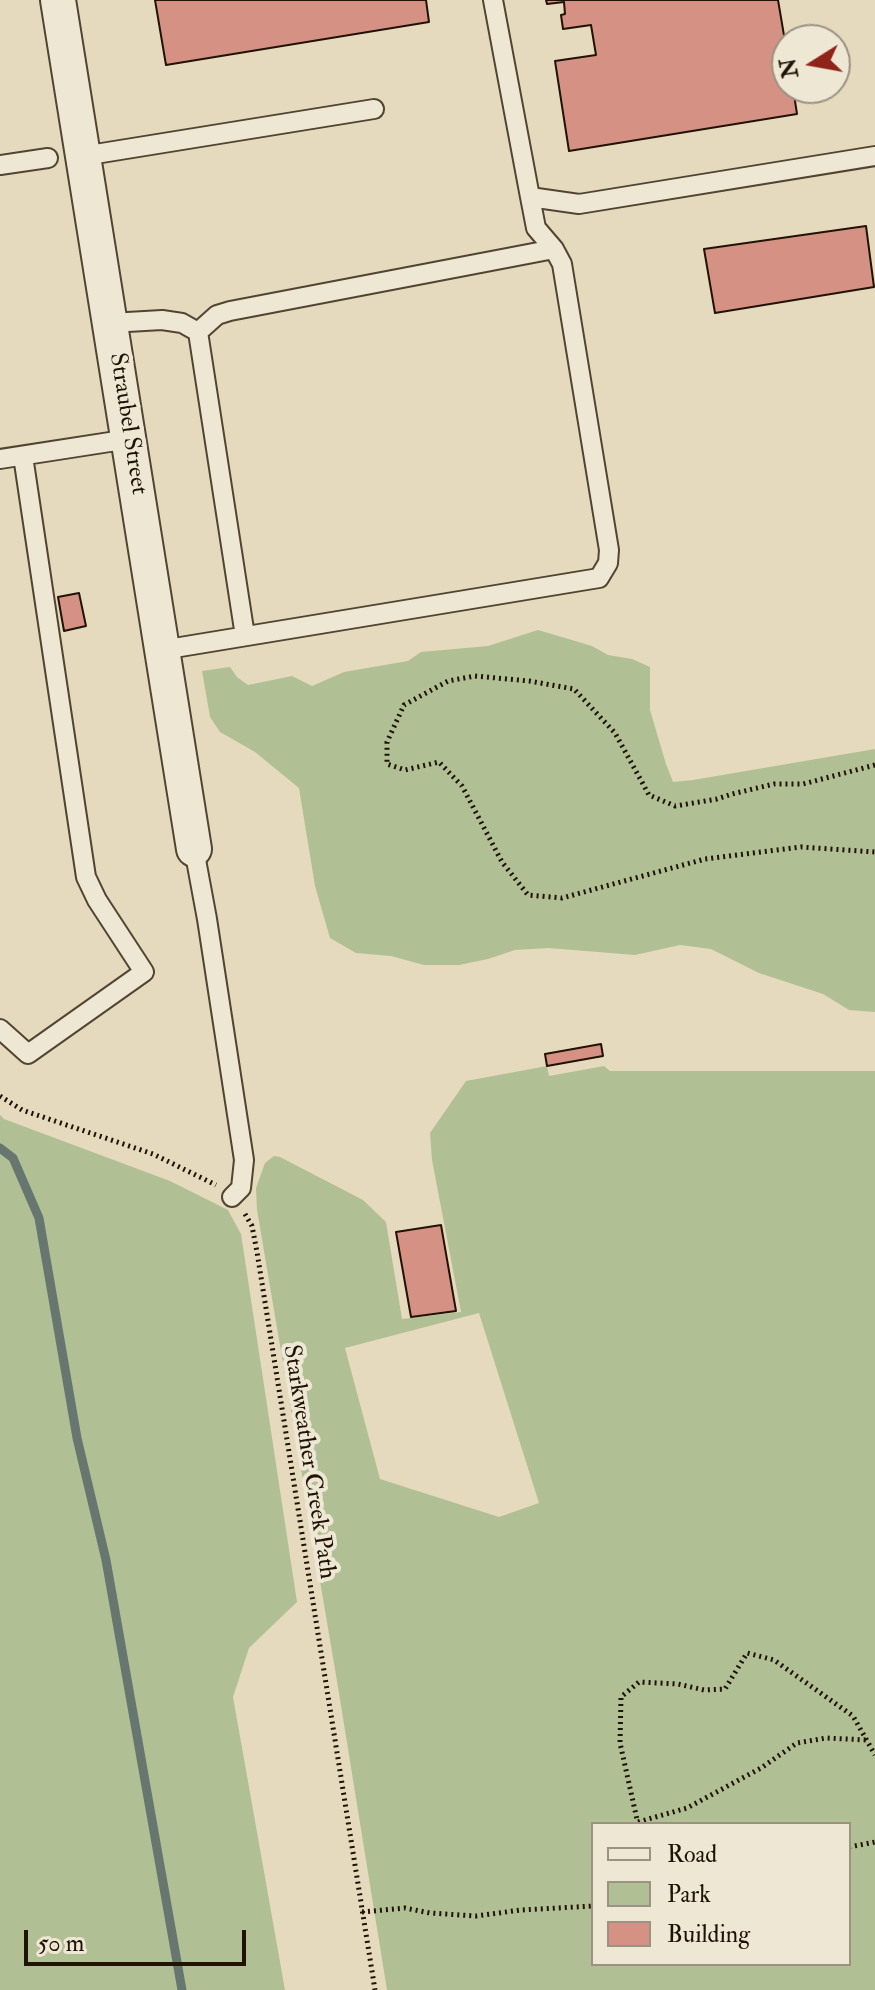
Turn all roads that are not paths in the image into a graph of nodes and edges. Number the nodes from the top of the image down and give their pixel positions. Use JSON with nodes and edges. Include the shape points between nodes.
{"nodes":[{"id":1,"x":58,"y":0,"type":"edge"},
{"id":2,"x":493,"y":0,"type":"edge"},
{"id":3,"x":374,"y":109,"type":"dead end"},
{"id":4,"x":83,"y":156,"type":"junction"},
{"id":5,"x":875,"y":156,"type":"edge"},
{"id":6,"x":48,"y":158,"type":"dead end"},
{"id":7,"x":0,"y":165,"type":"edge"},
{"id":8,"x":530,"y":197,"type":"junction"},
{"id":9,"x":554,"y":249,"type":"junction"},
{"id":10,"x":110,"y":323,"type":"junction"},
{"id":11,"x":198,"y":332,"type":"junction"},
{"id":12,"x":129,"y":439,"type":"junction"},
{"id":13,"x":23,"y":456,"type":"junction"},
{"id":14,"x":0,"y":459,"type":"edge"},
{"id":15,"x":245,"y":636,"type":"junction"},
{"id":16,"x":162,"y":650,"type":"junction"},
{"id":17,"x":194,"y":849,"type":"joint"},
{"id":18,"x":0,"y":1029,"type":"edge"},
{"id":19,"x":232,"y":1197,"type":"road end"}],
"edges":[{"from":1,"to":4,"type":"street","name":"Straubel Street"},
{"from":2,"to":8,"type":"lane"},
{"from":3,"to":4,"type":"lane"},
{"from":4,"to":10,"type":"street","name":"Straubel Street"},
{"from":5,"to":8,"type":"lane","via":[[579,204]]},
{"from":6,"to":7,"type":"lane"},
{"from":8,"to":9,"type":"lane","via":[[536,228]]},
{"from":9,"to":11,"type":"lane","via":[[230,311]]},
{"from":9,"to":15,"type":"lane","via":[[562,264],[609,550],[599,578]]},
{"from":10,"to":11,"type":"lane","via":[[162,320]]},
{"from":10,"to":12,"type":"street","name":"Straubel Street"},
{"from":11,"to":15,"type":"lane"},
{"from":12,"to":13,"type":"lane"},
{"from":12,"to":16,"type":"street","name":"Straubel Street"},
{"from":13,"to":14,"type":"lane"},
{"from":13,"to":18,"type":"lane","via":[[86,877],[144,972],[28,1054]]},
{"from":15,"to":16,"type":"lane"},
{"from":16,"to":17,"type":"street","name":"Straubel Street"},
{"from":17,"to":19,"type":"lane","via":[[244,1160],[241,1188]]}]}
